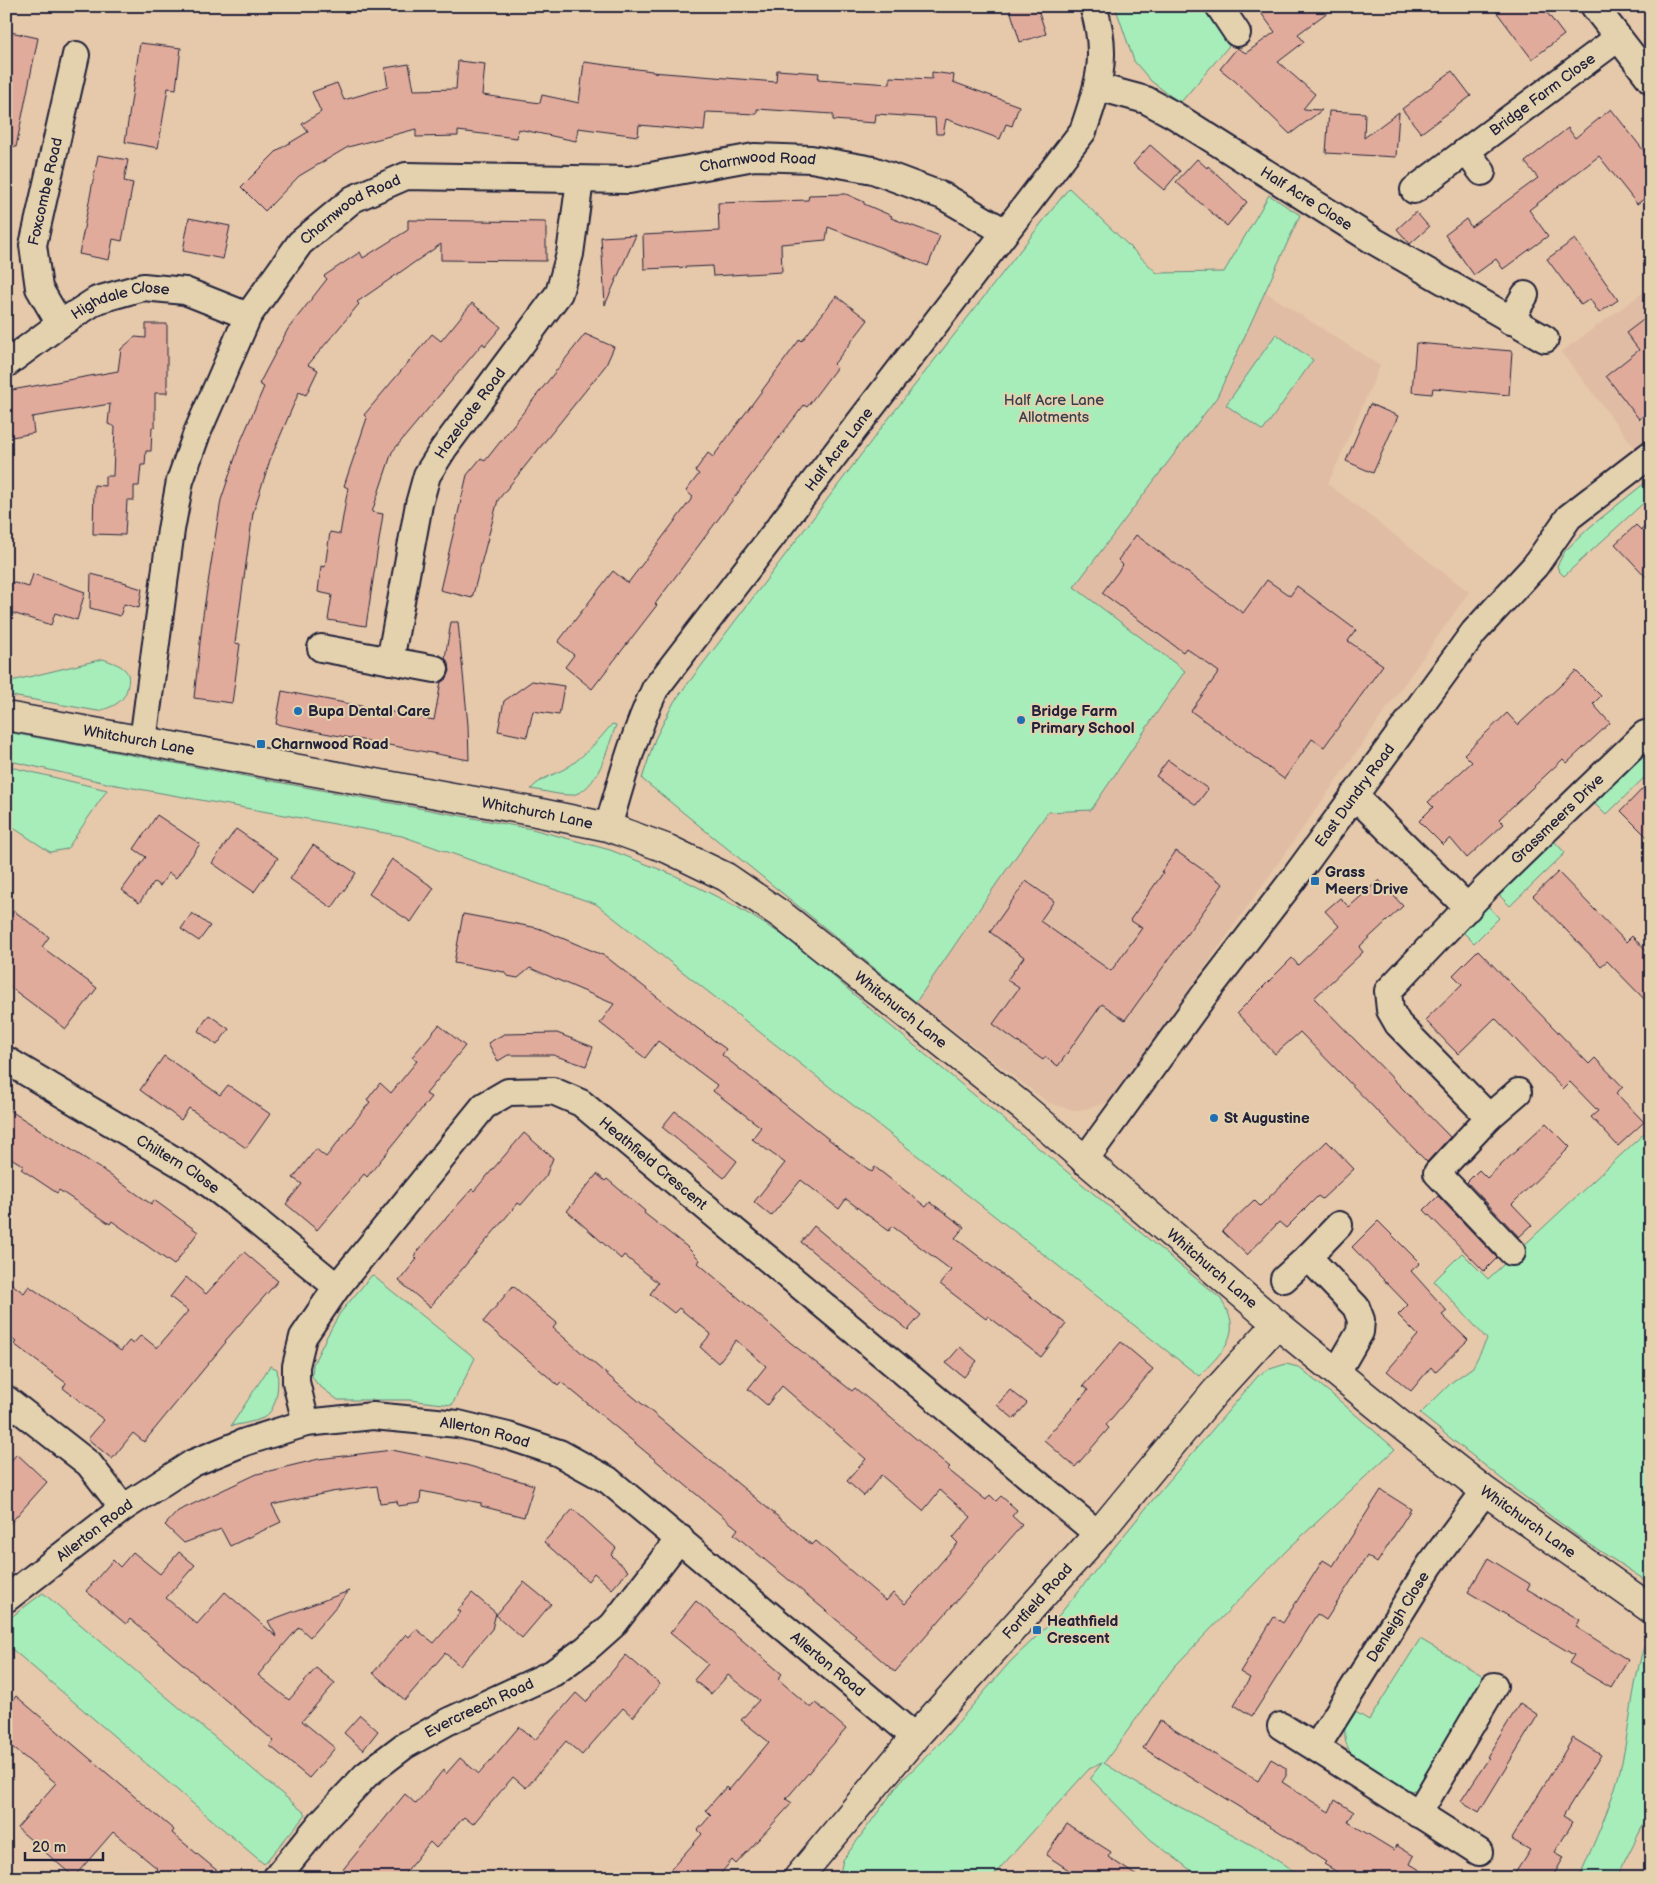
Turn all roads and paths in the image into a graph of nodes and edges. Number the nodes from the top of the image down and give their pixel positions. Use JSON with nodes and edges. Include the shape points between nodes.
{"nodes":[{"id":1,"x":1093,"y":6,"type":"edge"},
{"id":2,"x":1219,"y":6,"type":"edge"},
{"id":3,"x":1594,"y":6,"type":"edge"},
{"id":4,"x":1237,"y":33,"type":"dead end"},
{"id":5,"x":1618,"y":38,"type":"junction"},
{"id":6,"x":76,"y":55,"type":"dead end"},
{"id":7,"x":1651,"y":80,"type":"edge"},
{"id":8,"x":1098,"y":87,"type":"junction"},
{"id":9,"x":1466,"y":151,"type":"junction"},
{"id":10,"x":1482,"y":172,"type":"dead end"},
{"id":11,"x":580,"y":180,"type":"junction"},
{"id":12,"x":1414,"y":190,"type":"dead end"},
{"id":13,"x":1005,"y":232,"type":"junction"},
{"id":14,"x":1525,"y":295,"type":"dead end"},
{"id":15,"x":248,"y":316,"type":"junction"},
{"id":16,"x":1510,"y":321,"type":"junction"},
{"id":17,"x":60,"y":324,"type":"junction"},
{"id":18,"x":1545,"y":340,"type":"dead end"},
{"id":19,"x":6,"y":364,"type":"edge"},
{"id":20,"x":1651,"y":454,"type":"edge"},
{"id":21,"x":321,"y":648,"type":"dead end"},
{"id":22,"x":390,"y":660,"type":"junction"},
{"id":23,"x":435,"y":669,"type":"dead end"},
{"id":24,"x":6,"y":716,"type":"edge"},
{"id":25,"x":1651,"y":732,"type":"edge"},
{"id":26,"x":143,"y":741,"type":"junction"},
{"id":27,"x":1354,"y":795,"type":"junction"},
{"id":28,"x":608,"y":827,"type":"junction"},
{"id":29,"x":1468,"y":908,"type":"junction"},
{"id":30,"x":6,"y":1060,"type":"edge"},
{"id":31,"x":1518,"y":1092,"type":"dead end"},
{"id":32,"x":1489,"y":1117,"type":"junction"},
{"id":33,"x":1084,"y":1161,"type":"junction"},
{"id":34,"x":1339,"y":1226,"type":"dead end"},
{"id":35,"x":1512,"y":1252,"type":"dead end"},
{"id":36,"x":1308,"y":1257,"type":"junction"},
{"id":37,"x":1284,"y":1279,"type":"dead end"},
{"id":38,"x":337,"y":1287,"type":"junction"},
{"id":39,"x":1277,"y":1324,"type":"junction"},
{"id":40,"x":1337,"y":1372,"type":"junction"},
{"id":41,"x":6,"y":1399,"type":"edge"},
{"id":42,"x":306,"y":1423,"type":"junction"},
{"id":43,"x":1485,"y":1491,"type":"junction"},
{"id":44,"x":124,"y":1508,"type":"junction"},
{"id":45,"x":1098,"y":1534,"type":"junction"},
{"id":46,"x":680,"y":1538,"type":"junction"},
{"id":47,"x":6,"y":1599,"type":"edge"},
{"id":48,"x":1651,"y":1609,"type":"edge"},
{"id":49,"x":1494,"y":1686,"type":"dead end"},
{"id":50,"x":1281,"y":1726,"type":"dead end"},
{"id":51,"x":915,"y":1737,"type":"junction"},
{"id":52,"x":1316,"y":1748,"type":"junction"},
{"id":53,"x":1418,"y":1814,"type":"junction"},
{"id":54,"x":1479,"y":1852,"type":"dead end"},
{"id":55,"x":276,"y":1878,"type":"edge"},
{"id":56,"x":798,"y":1878,"type":"edge"}],
"edges":[{"from":1,"to":8,"type":"street","name":"Half Acre Lane","via":[[1102,48]]},
{"from":2,"to":4,"type":"street"},
{"from":3,"to":5,"type":"street"},
{"from":5,"to":7,"type":"street"},
{"from":5,"to":9,"type":"street","name":"Bridge Farm Close"},
{"from":6,"to":17,"type":"street","name":"Foxcombe Road","via":[[33,245],[39,288]]},
{"from":8,"to":13,"type":"street","name":"Half Acre Lane","via":[[1082,131]]},
{"from":8,"to":16,"type":"street","name":"Half Acre Close","via":[[1146,100],[1174,115],[1374,241]]},
{"from":9,"to":10,"type":"street"},
{"from":9,"to":12,"type":"street","name":"Bridge Farm Close"},
{"from":11,"to":13,"type":"street","name":"Charnwood Road","via":[[629,180],[754,157],[811,159],[873,170],[943,196]]},
{"from":11,"to":15,"type":"street","name":"Charnwood Road","via":[[406,176],[353,198],[300,243]]},
{"from":11,"to":22,"type":"street","name":"Hazelcote Road","via":[[570,254],[559,293],[444,448],[428,475],[419,504]]},
{"from":13,"to":28,"type":"street","name":"Half Acre Lane","via":[[655,689],[632,745]]},
{"from":14,"to":16,"type":"street"},
{"from":15,"to":17,"type":"street","name":"Highdale Close","via":[[185,291],[143,287],[97,300]]},
{"from":15,"to":26,"type":"street","name":"Charnwood Road","via":[[197,433],[180,481]]},
{"from":16,"to":18,"type":"street","name":"Half Acre Close"},
{"from":17,"to":19,"type":"street","name":"Highdale Close"},
{"from":20,"to":27,"type":"street","name":"East Dundry Road","via":[[1569,517],[1535,566],[1474,632]]},
{"from":21,"to":22,"type":"street"},
{"from":22,"to":23,"type":"street"},
{"from":24,"to":26,"type":"street","name":"Whitchurch Lane"},
{"from":25,"to":29,"type":"street","name":"Grassmeers Drive","via":[[1645,734]]},
{"from":26,"to":28,"type":"street","name":"Whitchurch Lane"},
{"from":27,"to":29,"type":"street"},
{"from":27,"to":33,"type":"street","name":"East Dundry Road"},
{"from":28,"to":33,"type":"street","name":"Whitchurch Lane","via":[[668,849],[726,877],[783,916],[1015,1101]]},
{"from":29,"to":32,"type":"street","name":"Grassmeers Drive","via":[[1388,992],[1390,1010],[1398,1024]]},
{"from":30,"to":38,"type":"street","name":"Chiltern Close","via":[[194,1172]]},
{"from":31,"to":32,"type":"street"},
{"from":32,"to":35,"type":"street","via":[[1437,1173]]},
{"from":33,"to":39,"type":"street","name":"Whitchurch Lane"},
{"from":34,"to":36,"type":"street"},
{"from":36,"to":37,"type":"street"},
{"from":36,"to":40,"type":"street","via":[[1356,1307],[1361,1320],[1360,1332]]},
{"from":38,"to":42,"type":"street","name":"Heathfield Crescent","via":[[303,1337],[300,1350],[296,1382]]},
{"from":38,"to":45,"type":"street","name":"Heathfield Crescent","via":[[484,1106],[508,1092],[553,1091],[581,1103]]},
{"from":39,"to":40,"type":"street","name":"Whitchurch Lane"},
{"from":39,"to":45,"type":"street","name":"Fortfield Road","via":[[1214,1392]]},
{"from":40,"to":43,"type":"street","name":"Whitchurch Lane"},
{"from":41,"to":44,"type":"street","via":[[89,1464]]},
{"from":42,"to":44,"type":"street","name":"Allerton Road","via":[[193,1463]]},
{"from":42,"to":46,"type":"street","name":"Allerton Road","via":[[373,1416],[402,1418],[458,1424],[516,1439],[559,1453],[608,1480]]},
{"from":43,"to":48,"type":"street","name":"Whitchurch Lane"},
{"from":43,"to":52,"type":"street","name":"Denleigh Close","via":[[1430,1565]]},
{"from":44,"to":47,"type":"street","name":"Allerton Road"},
{"from":45,"to":51,"type":"street","name":"Fortfield Road"},
{"from":46,"to":51,"type":"street","name":"Allerton Road"},
{"from":46,"to":55,"type":"street","name":"Evercreech Road","via":[[612,1625],[586,1649],[552,1673],[449,1721],[404,1746],[366,1775]]},
{"from":49,"to":53,"type":"street"},
{"from":50,"to":52,"type":"street"},
{"from":51,"to":56,"type":"street","name":"Fortfield Road"},
{"from":52,"to":53,"type":"street"},
{"from":53,"to":54,"type":"street"}]}
